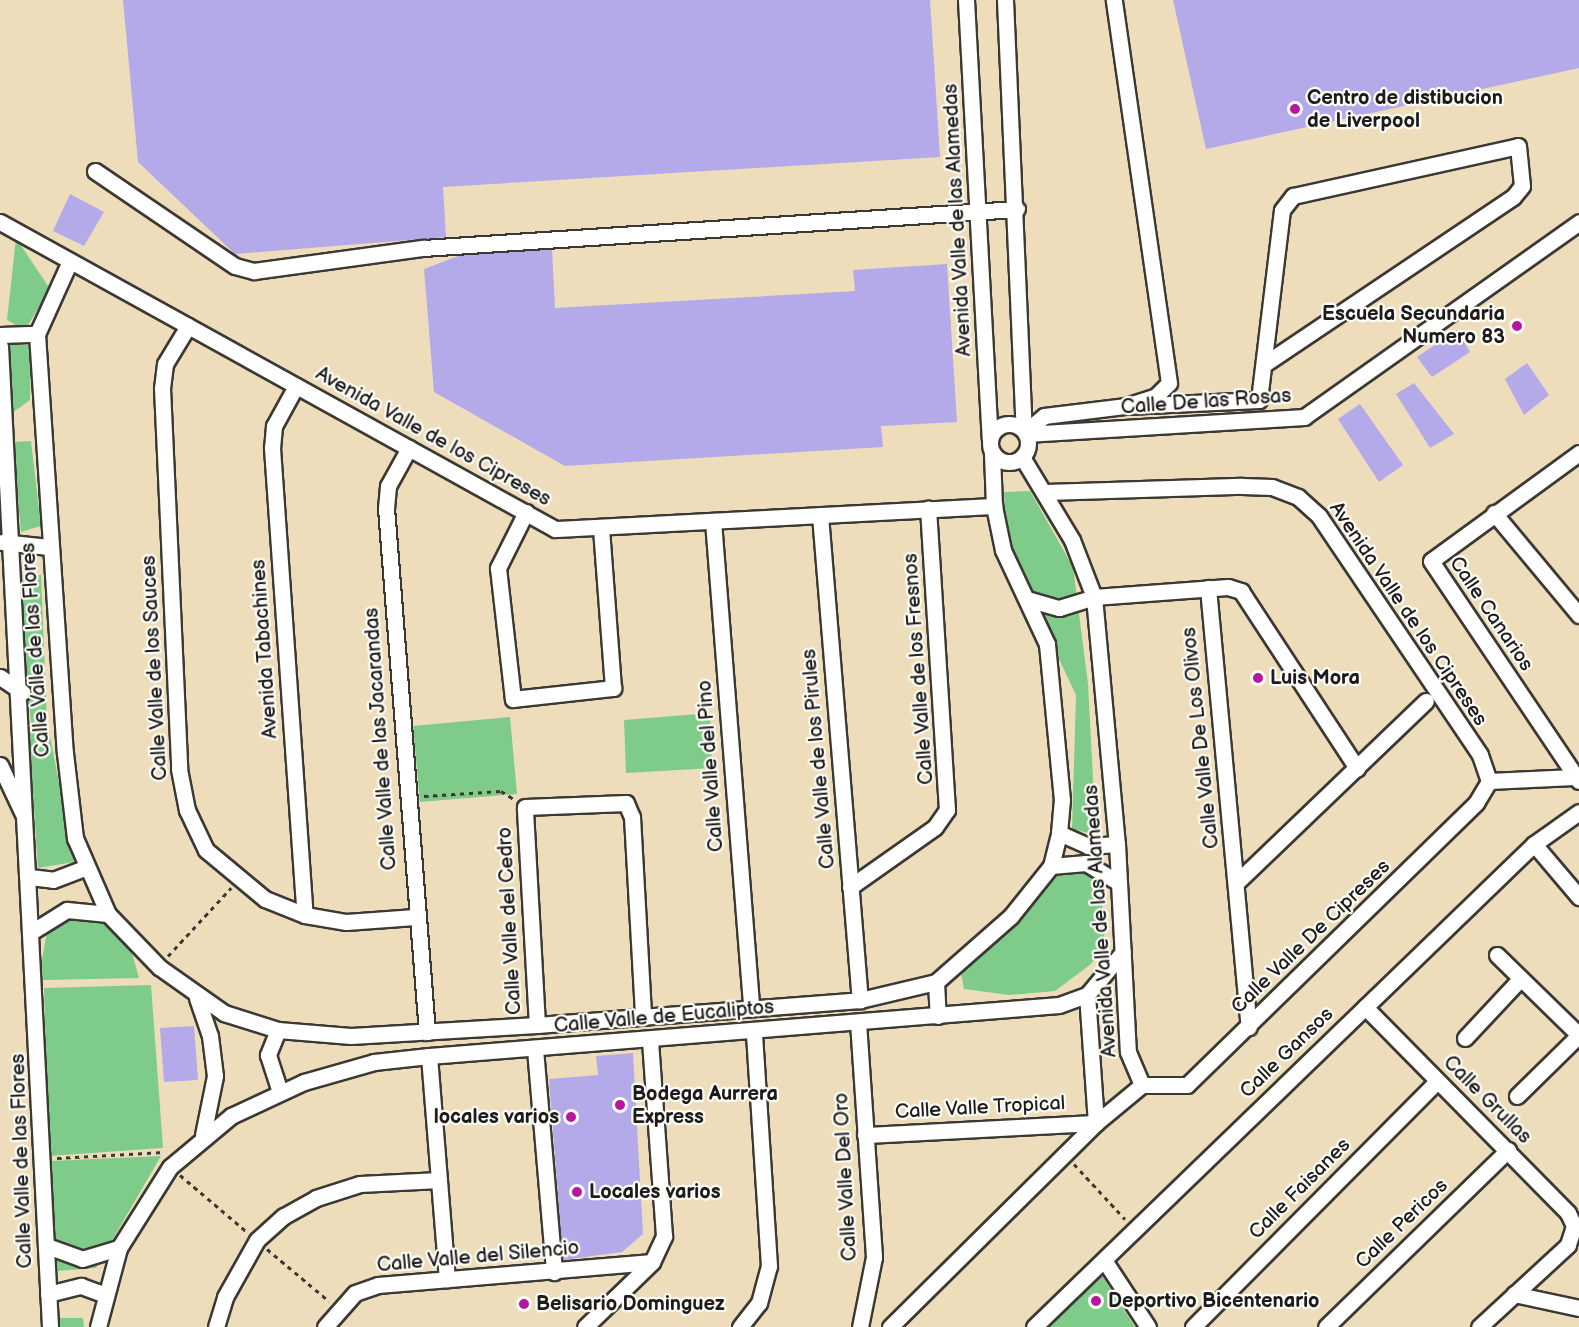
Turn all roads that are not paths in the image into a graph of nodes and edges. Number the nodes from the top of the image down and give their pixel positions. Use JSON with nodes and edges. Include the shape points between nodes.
{"nodes":[{"id":1,"x":966,"y":0,"type":"edge"},
{"id":2,"x":1005,"y":0,"type":"edge"},
{"id":3,"x":1114,"y":0,"type":"edge"},
{"id":4,"x":95,"y":171,"type":"dead end"},
{"id":5,"x":1017,"y":209,"type":"junction"},
{"id":6,"x":978,"y":212,"type":"junction"},
{"id":7,"x":0,"y":222,"type":"edge"},
{"id":8,"x":1579,"y":222,"type":"edge"},
{"id":9,"x":70,"y":261,"type":"junction"},
{"id":10,"x":188,"y":326,"type":"junction"},
{"id":11,"x":37,"y":334,"type":"junction"},
{"id":12,"x":0,"y":335,"type":"edge"},
{"id":13,"x":0,"y":346,"type":"edge"},
{"id":14,"x":1266,"y":363,"type":"junction"},
{"id":15,"x":296,"y":386,"type":"junction"},
{"id":16,"x":1126,"y":406,"type":"junction"},
{"id":17,"x":1025,"y":432,"type":"junction"},
{"id":18,"x":991,"y":446,"type":"junction"},
{"id":19,"x":409,"y":448,"type":"junction"},
{"id":20,"x":1579,"y":453,"type":"edge"},
{"id":21,"x":1022,"y":457,"type":"junction"},
{"id":22,"x":1046,"y":492,"type":"junction"},
{"id":23,"x":994,"y":506,"type":"junction"},
{"id":24,"x":927,"y":509,"type":"junction"},
{"id":25,"x":526,"y":512,"type":"junction"},
{"id":26,"x":1494,"y":513,"type":"junction"},
{"id":27,"x":820,"y":514,"type":"junction"},
{"id":28,"x":713,"y":521,"type":"junction"},
{"id":29,"x":601,"y":529,"type":"junction"},
{"id":30,"x":5,"y":543,"type":"edge"},
{"id":31,"x":49,"y":547,"type":"junction"},
{"id":32,"x":1208,"y":588,"type":"junction"},
{"id":33,"x":1094,"y":597,"type":"junction"},
{"id":34,"x":1027,"y":599,"type":"junction"},
{"id":35,"x":1579,"y":615,"type":"edge"},
{"id":36,"x":0,"y":677,"type":"edge"},
{"id":37,"x":22,"y":692,"type":"junction"},
{"id":38,"x":1426,"y":701,"type":"dead end"},
{"id":39,"x":0,"y":765,"type":"edge"},
{"id":40,"x":1357,"y":768,"type":"junction"},
{"id":41,"x":1576,"y":779,"type":"edge"},
{"id":42,"x":1489,"y":781,"type":"junction"},
{"id":43,"x":1578,"y":811,"type":"edge"},
{"id":44,"x":27,"y":822,"type":"junction"},
{"id":45,"x":1059,"y":833,"type":"junction"},
{"id":46,"x":1117,"y":844,"type":"junction"},
{"id":47,"x":1534,"y":844,"type":"junction"},
{"id":48,"x":1052,"y":866,"type":"junction"},
{"id":49,"x":84,"y":868,"type":"junction"},
{"id":50,"x":30,"y":877,"type":"junction"},
{"id":51,"x":1118,"y":882,"type":"junction"},
{"id":52,"x":1236,"y":883,"type":"junction"},
{"id":53,"x":850,"y":886,"type":"junction"},
{"id":54,"x":1579,"y":897,"type":"edge"},
{"id":55,"x":108,"y":914,"type":"junction"},
{"id":56,"x":305,"y":915,"type":"junction"},
{"id":57,"x":415,"y":917,"type":"junction"},
{"id":58,"x":33,"y":931,"type":"junction"},
{"id":59,"x":1123,"y":952,"type":"junction"},
{"id":60,"x":1497,"y":955,"type":"dead end"},
{"id":61,"x":1520,"y":979,"type":"junction"},
{"id":62,"x":936,"y":982,"type":"junction"},
{"id":63,"x":1087,"y":995,"type":"junction"},
{"id":64,"x":197,"y":998,"type":"junction"},
{"id":65,"x":860,"y":1000,"type":"junction"},
{"id":66,"x":1365,"y":1006,"type":"junction"},
{"id":67,"x":751,"y":1008,"type":"junction"},
{"id":68,"x":644,"y":1016,"type":"junction"},
{"id":69,"x":938,"y":1016,"type":"junction"},
{"id":70,"x":858,"y":1022,"type":"junction"},
{"id":71,"x":537,"y":1025,"type":"junction"},
{"id":72,"x":1249,"y":1027,"type":"junction"},
{"id":73,"x":278,"y":1030,"type":"junction"},
{"id":74,"x":427,"y":1032,"type":"junction"},
{"id":75,"x":754,"y":1032,"type":"junction"},
{"id":76,"x":1579,"y":1035,"type":"edge"},
{"id":77,"x":1465,"y":1038,"type":"dead end"},
{"id":78,"x":650,"y":1040,"type":"junction"},
{"id":79,"x":535,"y":1049,"type":"junction"},
{"id":80,"x":429,"y":1056,"type":"junction"},
{"id":81,"x":1437,"y":1081,"type":"junction"},
{"id":82,"x":1142,"y":1085,"type":"junction"},
{"id":83,"x":280,"y":1091,"type":"junction"},
{"id":84,"x":1517,"y":1096,"type":"dead end"},
{"id":85,"x":1096,"y":1123,"type":"junction"},
{"id":86,"x":203,"y":1134,"type":"junction"},
{"id":87,"x":865,"y":1135,"type":"junction"},
{"id":88,"x":1508,"y":1150,"type":"junction"},
{"id":89,"x":439,"y":1180,"type":"junction"},
{"id":90,"x":47,"y":1246,"type":"junction"},
{"id":91,"x":119,"y":1248,"type":"junction"},
{"id":92,"x":1104,"y":1260,"type":"junction"},
{"id":93,"x":652,"y":1262,"type":"junction"},
{"id":94,"x":554,"y":1272,"type":"junction"},
{"id":95,"x":447,"y":1279,"type":"junction"},
{"id":96,"x":48,"y":1294,"type":"junction"},
{"id":97,"x":103,"y":1294,"type":"junction"},
{"id":98,"x":1514,"y":1294,"type":"junction"},
{"id":99,"x":1579,"y":1308,"type":"edge"},
{"id":100,"x":50,"y":1327,"type":"edge"},
{"id":101,"x":98,"y":1327,"type":"edge"},
{"id":102,"x":216,"y":1327,"type":"edge"},
{"id":103,"x":325,"y":1327,"type":"edge"},
{"id":104,"x":585,"y":1327,"type":"edge"},
{"id":105,"x":740,"y":1327,"type":"edge"},
{"id":106,"x":860,"y":1327,"type":"edge"},
{"id":107,"x":890,"y":1327,"type":"edge"},
{"id":108,"x":1034,"y":1327,"type":"edge"},
{"id":109,"x":1148,"y":1327,"type":"edge"},
{"id":110,"x":1193,"y":1327,"type":"edge"},
{"id":111,"x":1326,"y":1327,"type":"edge"},
{"id":112,"x":1479,"y":1327,"type":"edge"}],
"edges":[{"from":1,"to":6,"type":"street","name":"Avenida Valle de las Alamedas"},
{"from":2,"to":5,"type":"street"},
{"from":3,"to":16,"type":"street","via":[[1169,383],[1156,396]]},
{"from":4,"to":6,"type":"street","via":[[235,266],[254,271],[423,248]]},
{"from":5,"to":6,"type":"street"},
{"from":5,"to":17,"type":"street"},
{"from":6,"to":18,"type":"street","name":"Avenida Valle de las Alamedas"},
{"from":7,"to":9,"type":"street","name":"Avenida Valle de los Cipreses"},
{"from":8,"to":17,"type":"street","name":"Calle De las Rosas","via":[[1304,417]]},
{"from":9,"to":10,"type":"street","name":"Avenida Valle de los Cipreses"},
{"from":9,"to":11,"type":"street","name":"Calle Valle de las Flores"},
{"from":10,"to":15,"type":"street","name":"Avenida Valle de los Cipreses"},
{"from":10,"to":56,"type":"street","name":"Calle Valle de los Sauces","via":[[165,364],[162,388],[179,769],[187,810],[206,850],[238,881]]},
{"from":11,"to":12,"type":"street"},
{"from":11,"to":31,"type":"street","name":"Calle Valle de las Flores"},
{"from":13,"to":30,"type":"street","name":"Calle Valle de las Flores"},
{"from":14,"to":14,"type":"street","via":[[1286,202],[1518,146],[1522,186],[1513,197]]},
{"from":14,"to":16,"type":"street","via":[[1258,400]]},
{"from":15,"to":19,"type":"street","name":"Avenida Valle de los Cipreses"},
{"from":15,"to":56,"type":"street","name":"Avenida Tabachines","via":[[274,426],[272,448]]},
{"from":16,"to":17,"type":"street","via":[[1044,416]]},
{"from":17,"to":18,"type":"street","name":"Calle De las Rosas","via":[[1007,424]]},
{"from":17,"to":21,"type":"street"},
{"from":18,"to":21,"type":"street","via":[[1006,462]]},
{"from":18,"to":23,"type":"street","name":"Avenida Valle de las Alamedas"},
{"from":19,"to":25,"type":"street","name":"Avenida Valle de los Cipreses"},
{"from":19,"to":57,"type":"street","name":"Calle Valle de las Jacarandas","via":[[388,486],[386,508]]},
{"from":20,"to":26,"type":"street","name":"Calle Canarios"},
{"from":21,"to":22,"type":"street","name":"Avenida Valle de las Alamedas"},
{"from":22,"to":33,"type":"street","name":"Avenida Valle de las Alamedas"},
{"from":22,"to":42,"type":"street","name":"Avenida Valle de los Cipreses","via":[[1242,486],[1272,487],[1298,497],[1319,516],[1480,755]]},
{"from":23,"to":24,"type":"street","name":"Avenida Valle de los Cipreses"},
{"from":23,"to":34,"type":"street","name":"Avenida Valle de las Alamedas","via":[[1003,550]]},
{"from":24,"to":27,"type":"street","name":"Avenida Valle de los Cipreses"},
{"from":24,"to":53,"type":"street","name":"Calle Valle de los Fresnos","via":[[947,810],[935,827]]},
{"from":25,"to":29,"type":"street","name":"Avenida Valle de los Cipreses","via":[[555,529]]},
{"from":25,"to":29,"type":"street","via":[[498,568],[513,699],[613,688]]},
{"from":26,"to":35,"type":"street"},
{"from":26,"to":41,"type":"street","name":"Calle Canarios","via":[[1431,561]]},
{"from":27,"to":28,"type":"street","name":"Avenida Valle de los Cipreses"},
{"from":27,"to":53,"type":"street","name":"Calle Valle de los Pirules"},
{"from":28,"to":29,"type":"street","name":"Avenida Valle de los Cipreses"},
{"from":28,"to":67,"type":"street","name":"Calle Valle del Pino"},
{"from":30,"to":31,"type":"street"},
{"from":30,"to":37,"type":"street","name":"Calle Valle de las Flores"},
{"from":31,"to":49,"type":"street","name":"Calle Valle de las Flores","via":[[70,808]]},
{"from":32,"to":33,"type":"street"},
{"from":32,"to":40,"type":"street","via":[[1242,591]]},
{"from":32,"to":52,"type":"street","name":"Calle Valle De Los Olivos"},
{"from":33,"to":34,"type":"street","via":[[1059,608]]},
{"from":33,"to":46,"type":"street","name":"Avenida Valle de las Alamedas"},
{"from":34,"to":45,"type":"street","name":"Avenida Valle de las Alamedas","via":[[1047,644],[1062,800]]},
{"from":36,"to":37,"type":"street"},
{"from":37,"to":44,"type":"street","name":"Calle Valle de las Flores"},
{"from":38,"to":40,"type":"street"},
{"from":39,"to":44,"type":"street"},
{"from":40,"to":52,"type":"street"},
{"from":41,"to":42,"type":"street"},
{"from":42,"to":72,"type":"street","name":"Calle Valle De Cipreses","via":[[1476,804]]},
{"from":43,"to":47,"type":"street","name":"Calle Gansos"},
{"from":44,"to":50,"type":"street","name":"Calle Valle de las Flores"},
{"from":45,"to":46,"type":"street","via":[[1088,846]]},
{"from":45,"to":48,"type":"street","name":"Avenida Valle de las Alamedas"},
{"from":46,"to":51,"type":"street","name":"Avenida Valle de las Alamedas"},
{"from":47,"to":54,"type":"street"},
{"from":47,"to":66,"type":"street","name":"Calle Gansos"},
{"from":48,"to":51,"type":"street","via":[[1086,864]]},
{"from":48,"to":62,"type":"street","name":"Calle Valle de Eucaliptos","via":[[1011,916]]},
{"from":49,"to":50,"type":"street","via":[[53,880]]},
{"from":49,"to":55,"type":"street","name":"Calle Valle de las Flores"},
{"from":50,"to":58,"type":"street","name":"Calle Valle de las Flores"},
{"from":51,"to":59,"type":"street","name":"Avenida Valle de las Alamedas"},
{"from":52,"to":72,"type":"street","name":"Calle Valle De Los Olivos"},
{"from":53,"to":65,"type":"street","name":"Calle Valle de los Pirules"},
{"from":55,"to":58,"type":"street","via":[[68,910]]},
{"from":55,"to":64,"type":"street","name":"Calle Valle de las Flores","via":[[159,967]]},
{"from":56,"to":57,"type":"street","name":"Calle Valle de los Sauces","via":[[346,922]]},
{"from":57,"to":74,"type":"street","name":"Calle Valle de las Jacarandas"},
{"from":58,"to":90,"type":"street","name":"Calle Valle de las Flores"},
{"from":59,"to":63,"type":"street"},
{"from":59,"to":82,"type":"street","name":"Avenida Valle de las Alamedas","via":[[1128,1052]]},
{"from":60,"to":61,"type":"street"},
{"from":61,"to":76,"type":"street"},
{"from":61,"to":77,"type":"street"},
{"from":62,"to":65,"type":"street","name":"Calle Valle de Eucaliptos"},
{"from":62,"to":69,"type":"street"},
{"from":63,"to":69,"type":"street","name":"Calle Valle de Eucaliptos","via":[[1059,1005]]},
{"from":63,"to":85,"type":"street"},
{"from":64,"to":73,"type":"street","name":"Calle Valle de Eucaliptos","via":[[248,1023]]},
{"from":64,"to":86,"type":"street","via":[[210,1036],[214,1076]]},
{"from":65,"to":67,"type":"street","name":"Calle Valle de Eucaliptos"},
{"from":66,"to":81,"type":"street","name":"Calle Grullas"},
{"from":66,"to":92,"type":"street","name":"Calle Gansos"},
{"from":67,"to":68,"type":"street","name":"Calle Valle de Eucaliptos"},
{"from":68,"to":71,"type":"street","name":"Calle Valle de Eucaliptos"},
{"from":68,"to":71,"type":"street","name":"Calle Valle del Cedro","via":[[632,817],[626,803],[525,807]]},
{"from":69,"to":70,"type":"street","name":"Calle Valle de Eucaliptos"},
{"from":70,"to":75,"type":"street","name":"Calle Valle de Eucaliptos"},
{"from":70,"to":87,"type":"street","name":"Calle Valle Del Oro"},
{"from":71,"to":74,"type":"street","name":"Calle Valle de Eucaliptos"},
{"from":72,"to":82,"type":"street","name":"Calle Valle De Cipreses","via":[[1187,1085],[1158,1089]]},
{"from":73,"to":74,"type":"street","name":"Calle Valle de Eucaliptos","via":[[351,1036]]},
{"from":73,"to":83,"type":"street","via":[[268,1055]]},
{"from":75,"to":78,"type":"street","name":"Calle Valle de Eucaliptos"},
{"from":75,"to":105,"type":"street","via":[[769,1266],[759,1304]]},
{"from":76,"to":84,"type":"street"},
{"from":78,"to":79,"type":"street","name":"Calle Valle de Eucaliptos"},
{"from":78,"to":93,"type":"street","via":[[664,1236]]},
{"from":79,"to":80,"type":"street","name":"Calle Valle de Eucaliptos"},
{"from":79,"to":94,"type":"street"},
{"from":80,"to":83,"type":"street","name":"Calle Valle de Eucaliptos","via":[[346,1068]]},
{"from":80,"to":89,"type":"street"},
{"from":81,"to":88,"type":"street","name":"Calle Grullas"},
{"from":81,"to":110,"type":"street","name":"Calle Faisanes"},
{"from":82,"to":85,"type":"street"},
{"from":83,"to":86,"type":"street","name":"Calle Valle de Eucaliptos"},
{"from":85,"to":87,"type":"street","name":"Calle Valle Tropical"},
{"from":85,"to":107,"type":"street"},
{"from":86,"to":91,"type":"street","via":[[184,1150]]},
{"from":87,"to":106,"type":"street","name":"Calle Valle Del Oro","via":[[874,1257]]},
{"from":88,"to":98,"type":"street","name":"Calle Grullas","via":[[1568,1213],[1574,1226],[1568,1245]]},
{"from":88,"to":111,"type":"street","name":"Calle Pericos"},
{"from":89,"to":95,"type":"street"},
{"from":89,"to":102,"type":"street","via":[[360,1184],[316,1198],[284,1216],[257,1240],[225,1297]]},
{"from":90,"to":91,"type":"street","via":[[82,1259]]},
{"from":90,"to":96,"type":"street","name":"Calle Valle de las Flores"},
{"from":91,"to":97,"type":"street"},
{"from":92,"to":108,"type":"street","name":"Calle Gansos"},
{"from":92,"to":109,"type":"street"},
{"from":93,"to":94,"type":"street","name":"Calle Valle del Silencio"},
{"from":93,"to":104,"type":"street"},
{"from":94,"to":95,"type":"street","name":"Calle Valle del Silencio"},
{"from":95,"to":103,"type":"street","name":"Calle Valle del Silencio","via":[[378,1285],[355,1293]]},
{"from":96,"to":97,"type":"street","via":[[81,1286]]},
{"from":96,"to":100,"type":"street","name":"Calle Valle de las Flores"},
{"from":97,"to":101,"type":"street"},
{"from":98,"to":99,"type":"street"},
{"from":98,"to":112,"type":"street"}]}
